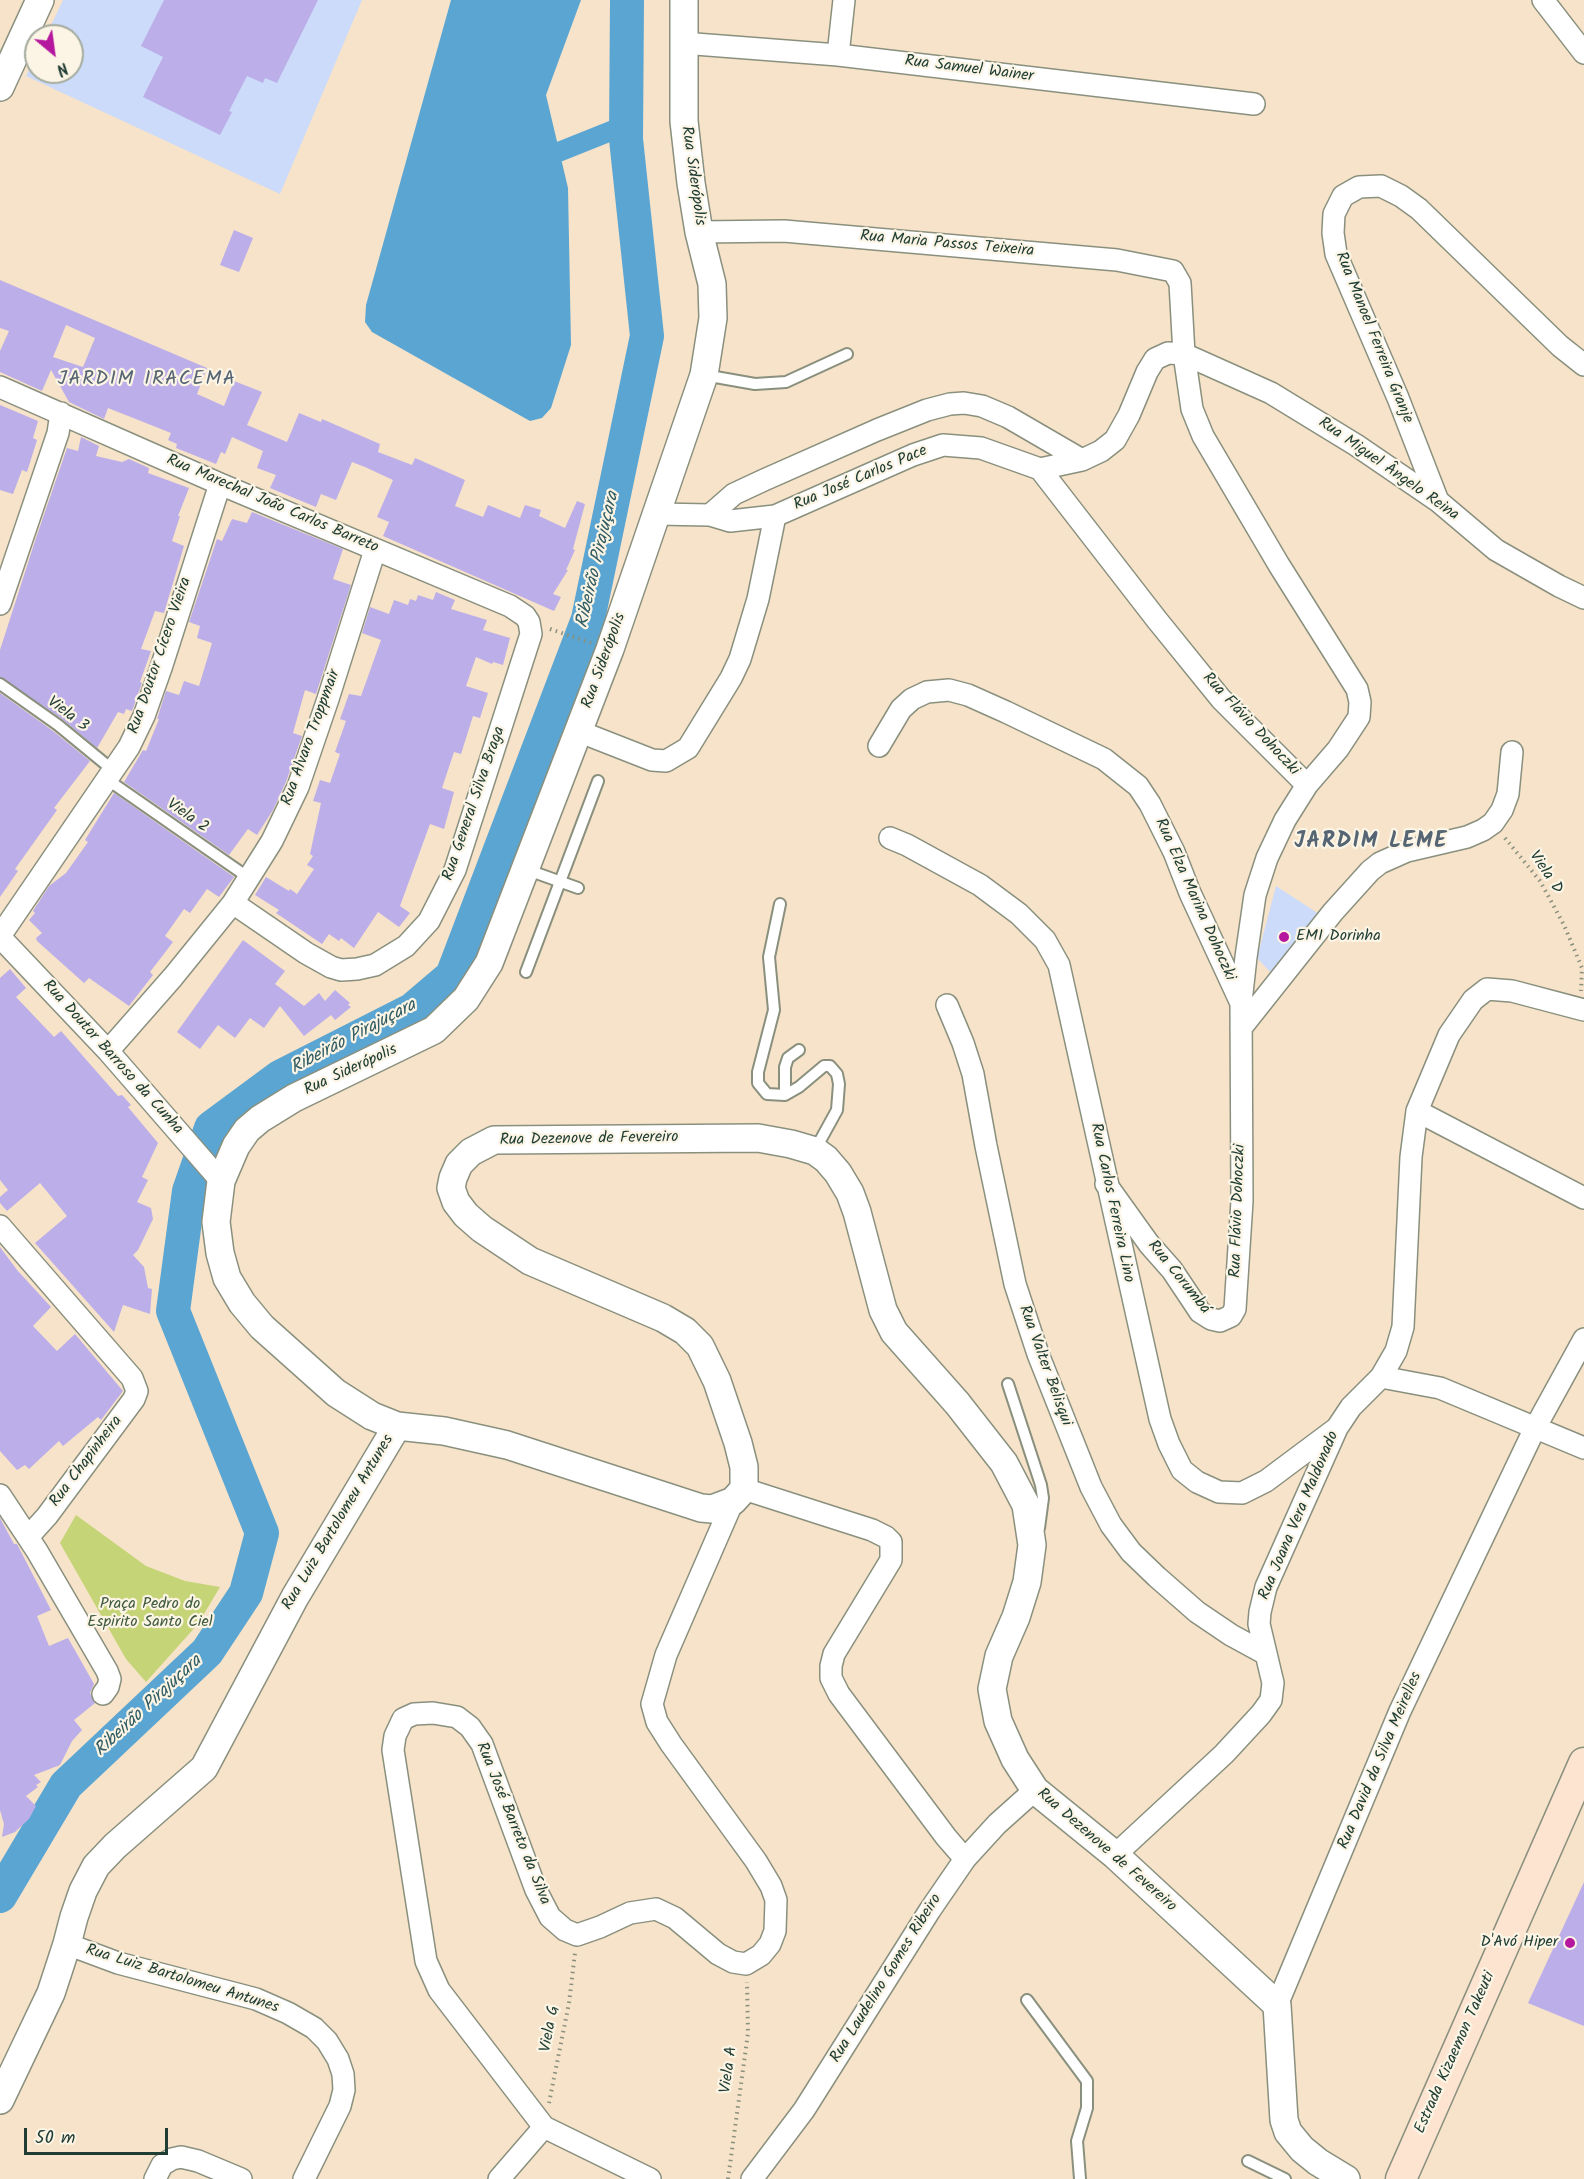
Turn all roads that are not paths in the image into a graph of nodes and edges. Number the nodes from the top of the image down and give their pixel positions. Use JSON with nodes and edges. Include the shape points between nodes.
{"nodes":[{"id":1,"x":40,"y":0,"type":"edge"},
{"id":2,"x":684,"y":0,"type":"edge"},
{"id":3,"x":844,"y":0,"type":"edge"},
{"id":4,"x":1543,"y":0,"type":"edge"},
{"id":5,"x":682,"y":43,"type":"junction"},
{"id":6,"x":1584,"y":53,"type":"edge"},
{"id":7,"x":838,"y":55,"type":"junction"},
{"id":8,"x":4,"y":70,"type":"edge"},
{"id":9,"x":1254,"y":104,"type":"dead end"},
{"id":10,"x":699,"y":232,"type":"junction"},
{"id":11,"x":847,"y":354,"type":"dead end"},
{"id":12,"x":1184,"y":354,"type":"junction"},
{"id":13,"x":1584,"y":365,"type":"edge"},
{"id":14,"x":704,"y":375,"type":"junction"},
{"id":15,"x":0,"y":387,"type":"edge"},
{"id":16,"x":61,"y":413,"type":"junction"},
{"id":17,"x":1082,"y":460,"type":"junction"},
{"id":18,"x":1040,"y":469,"type":"junction"},
{"id":19,"x":220,"y":484,"type":"junction"},
{"id":20,"x":1438,"y":501,"type":"junction"},
{"id":21,"x":657,"y":514,"type":"junction"},
{"id":22,"x":710,"y":515,"type":"junction"},
{"id":23,"x":775,"y":516,"type":"junction"},
{"id":24,"x":375,"y":550,"type":"junction"},
{"id":25,"x":1584,"y":598,"type":"edge"},
{"id":26,"x":0,"y":604,"type":"edge"},
{"id":27,"x":531,"y":634,"type":"joint"},
{"id":28,"x":0,"y":684,"type":"edge"},
{"id":29,"x":578,"y":730,"type":"junction"},
{"id":30,"x":879,"y":746,"type":"dead end"},
{"id":31,"x":1512,"y":752,"type":"dead end"},
{"id":32,"x":112,"y":775,"type":"junction"},
{"id":33,"x":598,"y":781,"type":"dead end"},
{"id":34,"x":1307,"y":785,"type":"junction"},
{"id":35,"x":890,"y":838,"type":"dead end"},
{"id":36,"x":525,"y":870,"type":"junction"},
{"id":37,"x":249,"y":878,"type":"junction"},
{"id":38,"x":561,"y":882,"type":"junction"},
{"id":39,"x":578,"y":888,"type":"dead end"},
{"id":40,"x":233,"y":903,"type":"junction"},
{"id":41,"x":780,"y":904,"type":"dead end"},
{"id":42,"x":0,"y":937,"type":"edge"},
{"id":43,"x":526,"y":972,"type":"dead end"},
{"id":44,"x":1241,"y":1002,"type":"junction"},
{"id":45,"x":947,"y":1005,"type":"dead end"},
{"id":46,"x":1582,"y":1010,"type":"edge"},
{"id":47,"x":1242,"y":1028,"type":"junction"},
{"id":48,"x":799,"y":1050,"type":"dead end"},
{"id":49,"x":108,"y":1051,"type":"junction"},
{"id":50,"x":785,"y":1095,"type":"junction"},
{"id":51,"x":1417,"y":1111,"type":"junction"},
{"id":52,"x":815,"y":1151,"type":"junction"},
{"id":53,"x":221,"y":1181,"type":"junction"},
{"id":54,"x":1107,"y":1184,"type":"junction"},
{"id":55,"x":1584,"y":1198,"type":"edge"},
{"id":56,"x":0,"y":1226,"type":"edge"},
{"id":57,"x":1235,"y":1309,"type":"joint"},
{"id":58,"x":1584,"y":1339,"type":"edge"},
{"id":59,"x":1381,"y":1377,"type":"junction"},
{"id":60,"x":1008,"y":1384,"type":"dead end"},
{"id":61,"x":397,"y":1426,"type":"junction"},
{"id":62,"x":1337,"y":1428,"type":"junction"},
{"id":63,"x":1535,"y":1428,"type":"junction"},
{"id":64,"x":1584,"y":1448,"type":"edge"},
{"id":65,"x":0,"y":1495,"type":"edge"},
{"id":66,"x":739,"y":1495,"type":"junction"},
{"id":67,"x":28,"y":1537,"type":"junction"},
{"id":68,"x":1032,"y":1545,"type":"junction"},
{"id":69,"x":1264,"y":1653,"type":"junction"},
{"id":70,"x":103,"y":1694,"type":"dead end"},
{"id":71,"x":1584,"y":1763,"type":"edge"},
{"id":72,"x":1035,"y":1790,"type":"junction"},
{"id":73,"x":1115,"y":1855,"type":"junction"},
{"id":74,"x":965,"y":1859,"type":"junction"},
{"id":75,"x":67,"y":1944,"type":"junction"},
{"id":76,"x":1027,"y":2000,"type":"dead end"},
{"id":77,"x":1277,"y":2005,"type":"junction"},
{"id":78,"x":0,"y":2100,"type":"edge"},
{"id":79,"x":544,"y":2127,"type":"junction"},
{"id":80,"x":1248,"y":2161,"type":"dead end"},
{"id":81,"x":155,"y":2179,"type":"edge"},
{"id":82,"x":241,"y":2179,"type":"edge"},
{"id":83,"x":304,"y":2179,"type":"edge"},
{"id":84,"x":499,"y":2179,"type":"edge"},
{"id":85,"x":650,"y":2179,"type":"edge"},
{"id":86,"x":752,"y":2179,"type":"edge"},
{"id":87,"x":1080,"y":2179,"type":"edge"},
{"id":88,"x":1285,"y":2179,"type":"edge"},
{"id":89,"x":1346,"y":2179,"type":"edge"},
{"id":90,"x":1401,"y":2179,"type":"edge"}],
"edges":[{"from":1,"to":8,"type":"street"},
{"from":2,"to":5,"type":"street","name":"Rua Siderópolis"},
{"from":3,"to":7,"type":"street"},
{"from":4,"to":6,"type":"street"},
{"from":5,"to":7,"type":"street","name":"Rua Samuel Wainer"},
{"from":5,"to":10,"type":"street","name":"Rua Siderópolis","via":[[684,121]]},
{"from":7,"to":9,"type":"street","name":"Rua Samuel Wainer"},
{"from":10,"to":12,"type":"street","name":"Rua Maria Passos Teixeira","via":[[784,231],[1117,260],[1173,271],[1181,290]]},
{"from":10,"to":14,"type":"street","name":"Rua Siderópolis","via":[[712,284],[713,318]]},
{"from":11,"to":14,"type":"lane","via":[[786,382],[755,384]]},
{"from":12,"to":17,"type":"street","via":[[1168,353],[1155,359],[1115,440]]},
{"from":12,"to":20,"type":"street","name":"Rua Miguel Ângelo Reina","via":[[1271,393]]},
{"from":12,"to":34,"type":"street","via":[[1192,409],[1203,436],[1357,689],[1359,717]]},
{"from":13,"to":20,"type":"street","name":"Rua Manoel Ferreira Granje","via":[[1401,196],[1381,186],[1359,187],[1344,196],[1334,214],[1336,254]]},
{"from":14,"to":21,"type":"street","name":"Rua Siderópolis"},
{"from":15,"to":16,"type":"street","name":"Rua Marechal João Carlos Barreto"},
{"from":16,"to":19,"type":"street","name":"Rua Marechal João Carlos Barreto"},
{"from":16,"to":26,"type":"street","via":[[58,433]]},
{"from":17,"to":18,"type":"street"},
{"from":17,"to":22,"type":"street","via":[[1008,417],[982,406],[950,404],[877,430],[764,480],[734,494]]},
{"from":18,"to":23,"type":"street","name":"Rua José Carlos Pace","via":[[981,448],[943,446],[913,455]]},
{"from":18,"to":34,"type":"street","name":"Rua Flávio Dohoczki","via":[[1221,699]]},
{"from":19,"to":24,"type":"street","name":"Rua Marechal João Carlos Barreto"},
{"from":19,"to":32,"type":"street","name":"Rua Doutor Cícero Vieira","via":[[144,716]]},
{"from":20,"to":25,"type":"street","name":"Rua Miguel Ângelo Reina","via":[[1496,550]]},
{"from":21,"to":22,"type":"street","name":"Rua José Carlos Pace"},
{"from":21,"to":29,"type":"street","name":"Rua Siderópolis"},
{"from":22,"to":23,"type":"street","name":"Rua José Carlos Pace","via":[[730,521]]},
{"from":23,"to":29,"type":"street","via":[[758,599],[740,658],[688,748],[666,761],[652,760]]},
{"from":24,"to":27,"type":"street","name":"Rua Marechal João Carlos Barreto","via":[[510,606],[525,616]]},
{"from":24,"to":37,"type":"street","name":"Rua Alvaro Troppmair","via":[[298,788]]},
{"from":27,"to":40,"type":"street","name":"Rua General Silva Braga","via":[[455,870],[429,921],[406,946],[375,965],[341,970],[306,953]]},
{"from":28,"to":32,"type":"lane","name":"Viela 3","via":[[58,725]]},
{"from":29,"to":36,"type":"street","name":"Rua Siderópolis"},
{"from":30,"to":44,"type":"street","name":"Rua Elza Marina Dohoczki","via":[[912,699],[927,692],[949,690],[1006,712],[1114,766],[1138,786],[1150,804]]},
{"from":31,"to":47,"type":"street","via":[[1508,794],[1493,823],[1467,837],[1407,851],[1370,871]]},
{"from":32,"to":37,"type":"lane","name":"Viela 2"},
{"from":32,"to":42,"type":"street","name":"Rua Doutor Cícero Vieira"},
{"from":33,"to":38,"type":"lane"},
{"from":34,"to":44,"type":"street","name":"Rua Flávio Dohoczki","via":[[1267,858],[1255,895]]},
{"from":35,"to":54,"type":"street","name":"Rua Carlos Ferreira Lino","via":[[980,885],[1019,914],[1045,940],[1059,965]]},
{"from":36,"to":38,"type":"lane"},
{"from":36,"to":53,"type":"street","name":"Rua Siderópolis","via":[[489,963],[466,999],[434,1030],[294,1098],[260,1119],[236,1146]]},
{"from":37,"to":40,"type":"street","name":"Rua Alvaro Troppmair"},
{"from":38,"to":39,"type":"lane"},
{"from":38,"to":43,"type":"lane"},
{"from":40,"to":49,"type":"street","name":"Rua Alvaro Troppmair"},
{"from":41,"to":50,"type":"lane","via":[[769,957],[774,1010],[758,1083],[767,1094]]},
{"from":42,"to":49,"type":"street","name":"Rua Doutor Barroso da Cunha"},
{"from":44,"to":47,"type":"street","name":"Rua Flávio Dohoczki"},
{"from":45,"to":69,"type":"street","name":"Rua Valter Belisqui","via":[[973,1074],[1015,1284],[1038,1354],[1091,1487],[1111,1525],[1156,1578],[1197,1612]]},
{"from":46,"to":51,"type":"street","name":"Rua Joana Vera Maldonado","via":[[1512,991],[1487,989],[1468,1006],[1449,1035]]},
{"from":47,"to":57,"type":"street","name":"Rua Flávio Dohoczki","via":[[1242,1202]]},
{"from":48,"to":50,"type":"lane","via":[[788,1058],[785,1067]]},
{"from":49,"to":53,"type":"street","name":"Rua Doutor Barroso da Cunha"},
{"from":50,"to":52,"type":"lane","via":[[824,1066],[830,1066],[837,1074],[837,1110]]},
{"from":51,"to":55,"type":"street"},
{"from":51,"to":59,"type":"street","name":"Rua Joana Vera Maldonado","via":[[1411,1157],[1403,1327],[1396,1352]]},
{"from":52,"to":66,"type":"street","name":"Rua Dezenove de Fevereiro","via":[[758,1138],[495,1140],[471,1152],[459,1164],[453,1178],[451,1188],[456,1202],[482,1229],[530,1261],[663,1318],[700,1346],[738,1443],[744,1467]]},
{"from":52,"to":68,"type":"street","name":"Rua Dezenove de Fevereiro","via":[[832,1166],[850,1193],[883,1310],[894,1332],[1004,1463],[1026,1505]]},
{"from":53,"to":61,"type":"street","via":[[216,1222],[220,1253],[227,1278],[242,1303],[262,1328],[336,1393],[372,1416]]},
{"from":54,"to":57,"type":"street","name":"Rua Corumbá","via":[[1200,1312],[1220,1321]]},
{"from":54,"to":62,"type":"street","name":"Rua Carlos Ferreira Lino","via":[[1160,1419],[1182,1470],[1219,1492],[1242,1493],[1266,1481]]},
{"from":56,"to":67,"type":"street","name":"Rua Chapinheira","via":[[135,1383],[137,1391]]},
{"from":58,"to":63,"type":"street","name":"Rua David da Silva Meirelles"},
{"from":59,"to":62,"type":"street","name":"Rua Joana Vera Maldonado","via":[[1351,1407]]},
{"from":59,"to":63,"type":"street","via":[[1440,1388]]},
{"from":60,"to":68,"type":"lane","via":[[1043,1498],[1040,1524]]},
{"from":61,"to":66,"type":"street","via":[[444,1431],[507,1445],[701,1508],[712,1509]]},
{"from":61,"to":75,"type":"street","name":"Rua Luiz Bartolomeu Antunes","via":[[295,1597],[204,1768],[96,1866],[80,1900]]},
{"from":62,"to":69,"type":"street","name":"Rua Joana Vera Maldonado","via":[[1266,1587],[1259,1624]]},
{"from":63,"to":64,"type":"street"},
{"from":63,"to":77,"type":"street","name":"Rua David da Silva Meirelles","via":[[1400,1711]]},
{"from":65,"to":67,"type":"street"},
{"from":66,"to":74,"type":"street","via":[[872,1530],[891,1542],[891,1560],[834,1654],[831,1678],[839,1694]]},
{"from":66,"to":79,"type":"street","name":"Rua José Barreto da Silva","via":[[666,1655],[652,1704],[661,1729],[756,1861],[776,1900],[775,1931],[761,1955],[746,1964],[733,1962],[675,1918],[656,1909],[630,1913],[577,1935],[564,1930],[550,1917],[536,1890],[482,1744],[470,1727],[457,1717],[414,1714],[404,1719],[396,1736],[393,1750],[426,1961],[439,1990]]},
{"from":67,"to":70,"type":"street","via":[[107,1671],[110,1679]]},
{"from":68,"to":72,"type":"street","name":"Rua Dezenove de Fevereiro","via":[[1028,1582],[999,1656],[992,1689],[998,1721]]},
{"from":69,"to":73,"type":"street","name":"Rua Joana Vera Maldonado","via":[[1273,1693],[1261,1714],[1224,1754]]},
{"from":71,"to":90,"type":"main road","name":"Estrada Kizaemon Takeuti"},
{"from":72,"to":73,"type":"street","name":"Rua Dezenove de Fevereiro"},
{"from":72,"to":74,"type":"street","name":"Rua Laudelino Gomes Ribeiro"},
{"from":73,"to":77,"type":"street","name":"Rua Dezenove de Fevereiro"},
{"from":74,"to":86,"type":"street","name":"Rua Laudelino Gomes Ribeiro","via":[[804,2110]]},
{"from":75,"to":78,"type":"street","via":[[51,1993]]},
{"from":75,"to":83,"type":"street","name":"Rua Luiz Bartolomeu Antunes","via":[[118,1963],[256,1999],[314,2028],[338,2059],[344,2090]]},
{"from":76,"to":87,"type":"lane","via":[[1087,2081],[1087,2108],[1077,2141]]},
{"from":77,"to":89,"type":"street","name":"Rua David da Silva Meirelles","via":[[1288,2132],[1302,2149]]},
{"from":79,"to":84,"type":"street"},
{"from":79,"to":85,"type":"street","name":"Rua José Barreto da Silva"},
{"from":80,"to":88,"type":"lane"},
{"from":81,"to":82,"type":"street","via":[[162,2165],[181,2157]]}]}
